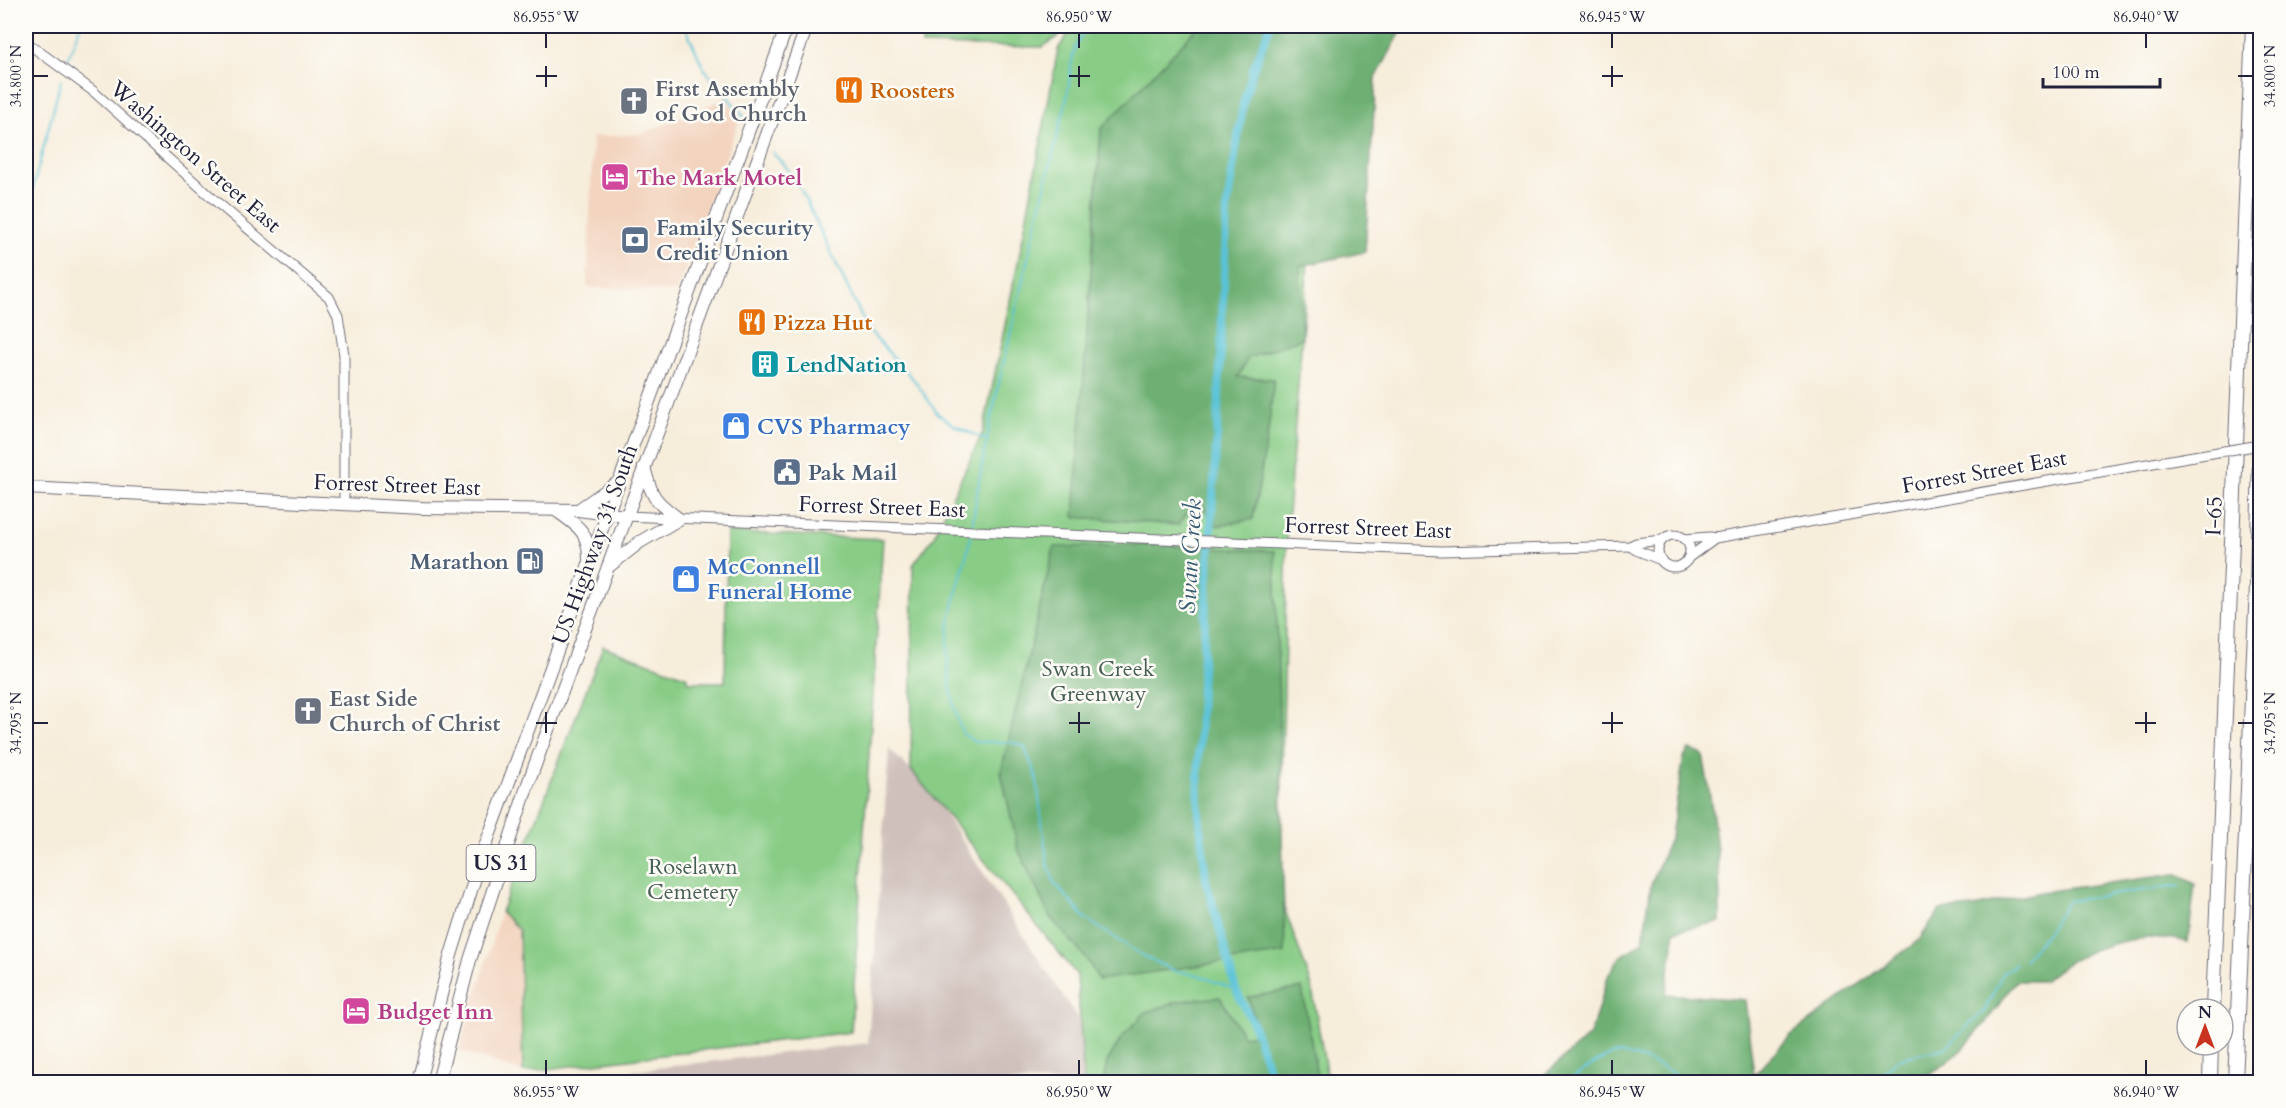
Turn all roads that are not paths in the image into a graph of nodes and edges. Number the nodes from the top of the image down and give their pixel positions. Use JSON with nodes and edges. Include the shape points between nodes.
{"nodes":[{"id":1,"x":787,"y":26,"type":"edge"},
{"id":2,"x":807,"y":26,"type":"edge"},
{"id":3,"x":2253,"y":26,"type":"edge"},
{"id":4,"x":26,"y":42,"type":"edge"},
{"id":5,"x":2260,"y":445,"type":"edge"},
{"id":6,"x":2260,"y":454,"type":"edge"},
{"id":7,"x":644,"y":467,"type":"junction"},
{"id":8,"x":621,"y":480,"type":"junction"},
{"id":9,"x":26,"y":488,"type":"edge"},
{"id":10,"x":344,"y":503,"type":"junction"},
{"id":11,"x":578,"y":510,"type":"junction"},
{"id":12,"x":557,"y":511,"type":"junction"},
{"id":13,"x":608,"y":514,"type":"junction"},
{"id":14,"x":626,"y":516,"type":"junction"},
{"id":15,"x":679,"y":519,"type":"junction"},
{"id":16,"x":1715,"y":538,"type":"junction"},
{"id":17,"x":1684,"y":539,"type":"junction"},
{"id":18,"x":1662,"y":540,"type":"junction"},
{"id":19,"x":1630,"y":546,"type":"junction"},
{"id":20,"x":1688,"y":558,"type":"junction"},
{"id":21,"x":1661,"y":560,"type":"junction"},
{"id":22,"x":590,"y":561,"type":"junction"},
{"id":23,"x":607,"y":567,"type":"junction"},
{"id":24,"x":2213,"y":997,"type":"edge"},
{"id":25,"x":2211,"y":1057,"type":"edge"},
{"id":26,"x":419,"y":1083,"type":"edge"},
{"id":27,"x":438,"y":1083,"type":"edge"},
{"id":28,"x":2210,"y":1083,"type":"edge"},
{"id":29,"x":2235,"y":1083,"type":"edge"}],
"edges":[{"from":1,"to":8,"type":"main road","name":"US Highway 31 South","number":"US 31"},
{"from":2,"to":7,"type":"main road","name":"US Highway 31 South","number":"US 31"},
{"from":3,"to":24,"type":"highway","name":"I-65"},
{"from":4,"to":10,"type":"street","name":"Washington Street East","via":[[93,91],[329,297],[342,332],[344,355]]},
{"from":5,"to":16,"type":"street","name":"Forrest Street East","bridge":true},
{"from":6,"to":29,"type":"highway"},
{"from":7,"to":14,"type":"main road","name":"US Highway 31 South","number":"US 31"},
{"from":7,"to":15,"type":"main road","via":[[657,503]]},
{"from":8,"to":11,"type":"main road"},
{"from":8,"to":13,"type":"main road","name":"US Highway 31 South","number":"US 31"},
{"from":9,"to":10,"type":"main road","name":"Forrest Street East"},
{"from":10,"to":12,"type":"main road","name":"Forrest Street East"},
{"from":11,"to":12,"type":"main road","name":"Forrest Street East"},
{"from":11,"to":13,"type":"main road","name":"Forrest Street East"},
{"from":12,"to":22,"type":"main road","via":[[585,535]]},
{"from":13,"to":14,"type":"main road","name":"Forrest Street East"},
{"from":13,"to":22,"type":"main road","name":"US Highway 31 South","number":"US 31"},
{"from":14,"to":15,"type":"street","name":"Forrest Street East"},
{"from":14,"to":23,"type":"main road","name":"US Highway 31 South","number":"US 31"},
{"from":15,"to":19,"type":"street","name":"Forrest Street East","via":[[1441,551]]},
{"from":15,"to":23,"type":"main road"},
{"from":16,"to":17,"type":"street","name":"Forrest Street East"},
{"from":16,"to":20,"type":"street","name":"Forrest Street East"},
{"from":17,"to":18,"type":"street","via":[[1673,535]]},
{"from":17,"to":20,"type":"street","via":[[1689,546]]},
{"from":18,"to":19,"type":"street","name":"Forrest Street East"},
{"from":18,"to":21,"type":"street","via":[[1658,552]]},
{"from":19,"to":21,"type":"street","name":"Forrest Street East"},
{"from":20,"to":21,"type":"street","via":[[1675,566]]},
{"from":22,"to":26,"type":"main road","name":"US Highway 31 South","number":"US 31","via":[[482,855],[451,955]]},
{"from":23,"to":27,"type":"main road","name":"US Highway 31 South","number":"US 31","via":[[485,910]]},
{"from":25,"to":28,"type":"highway"}]}
